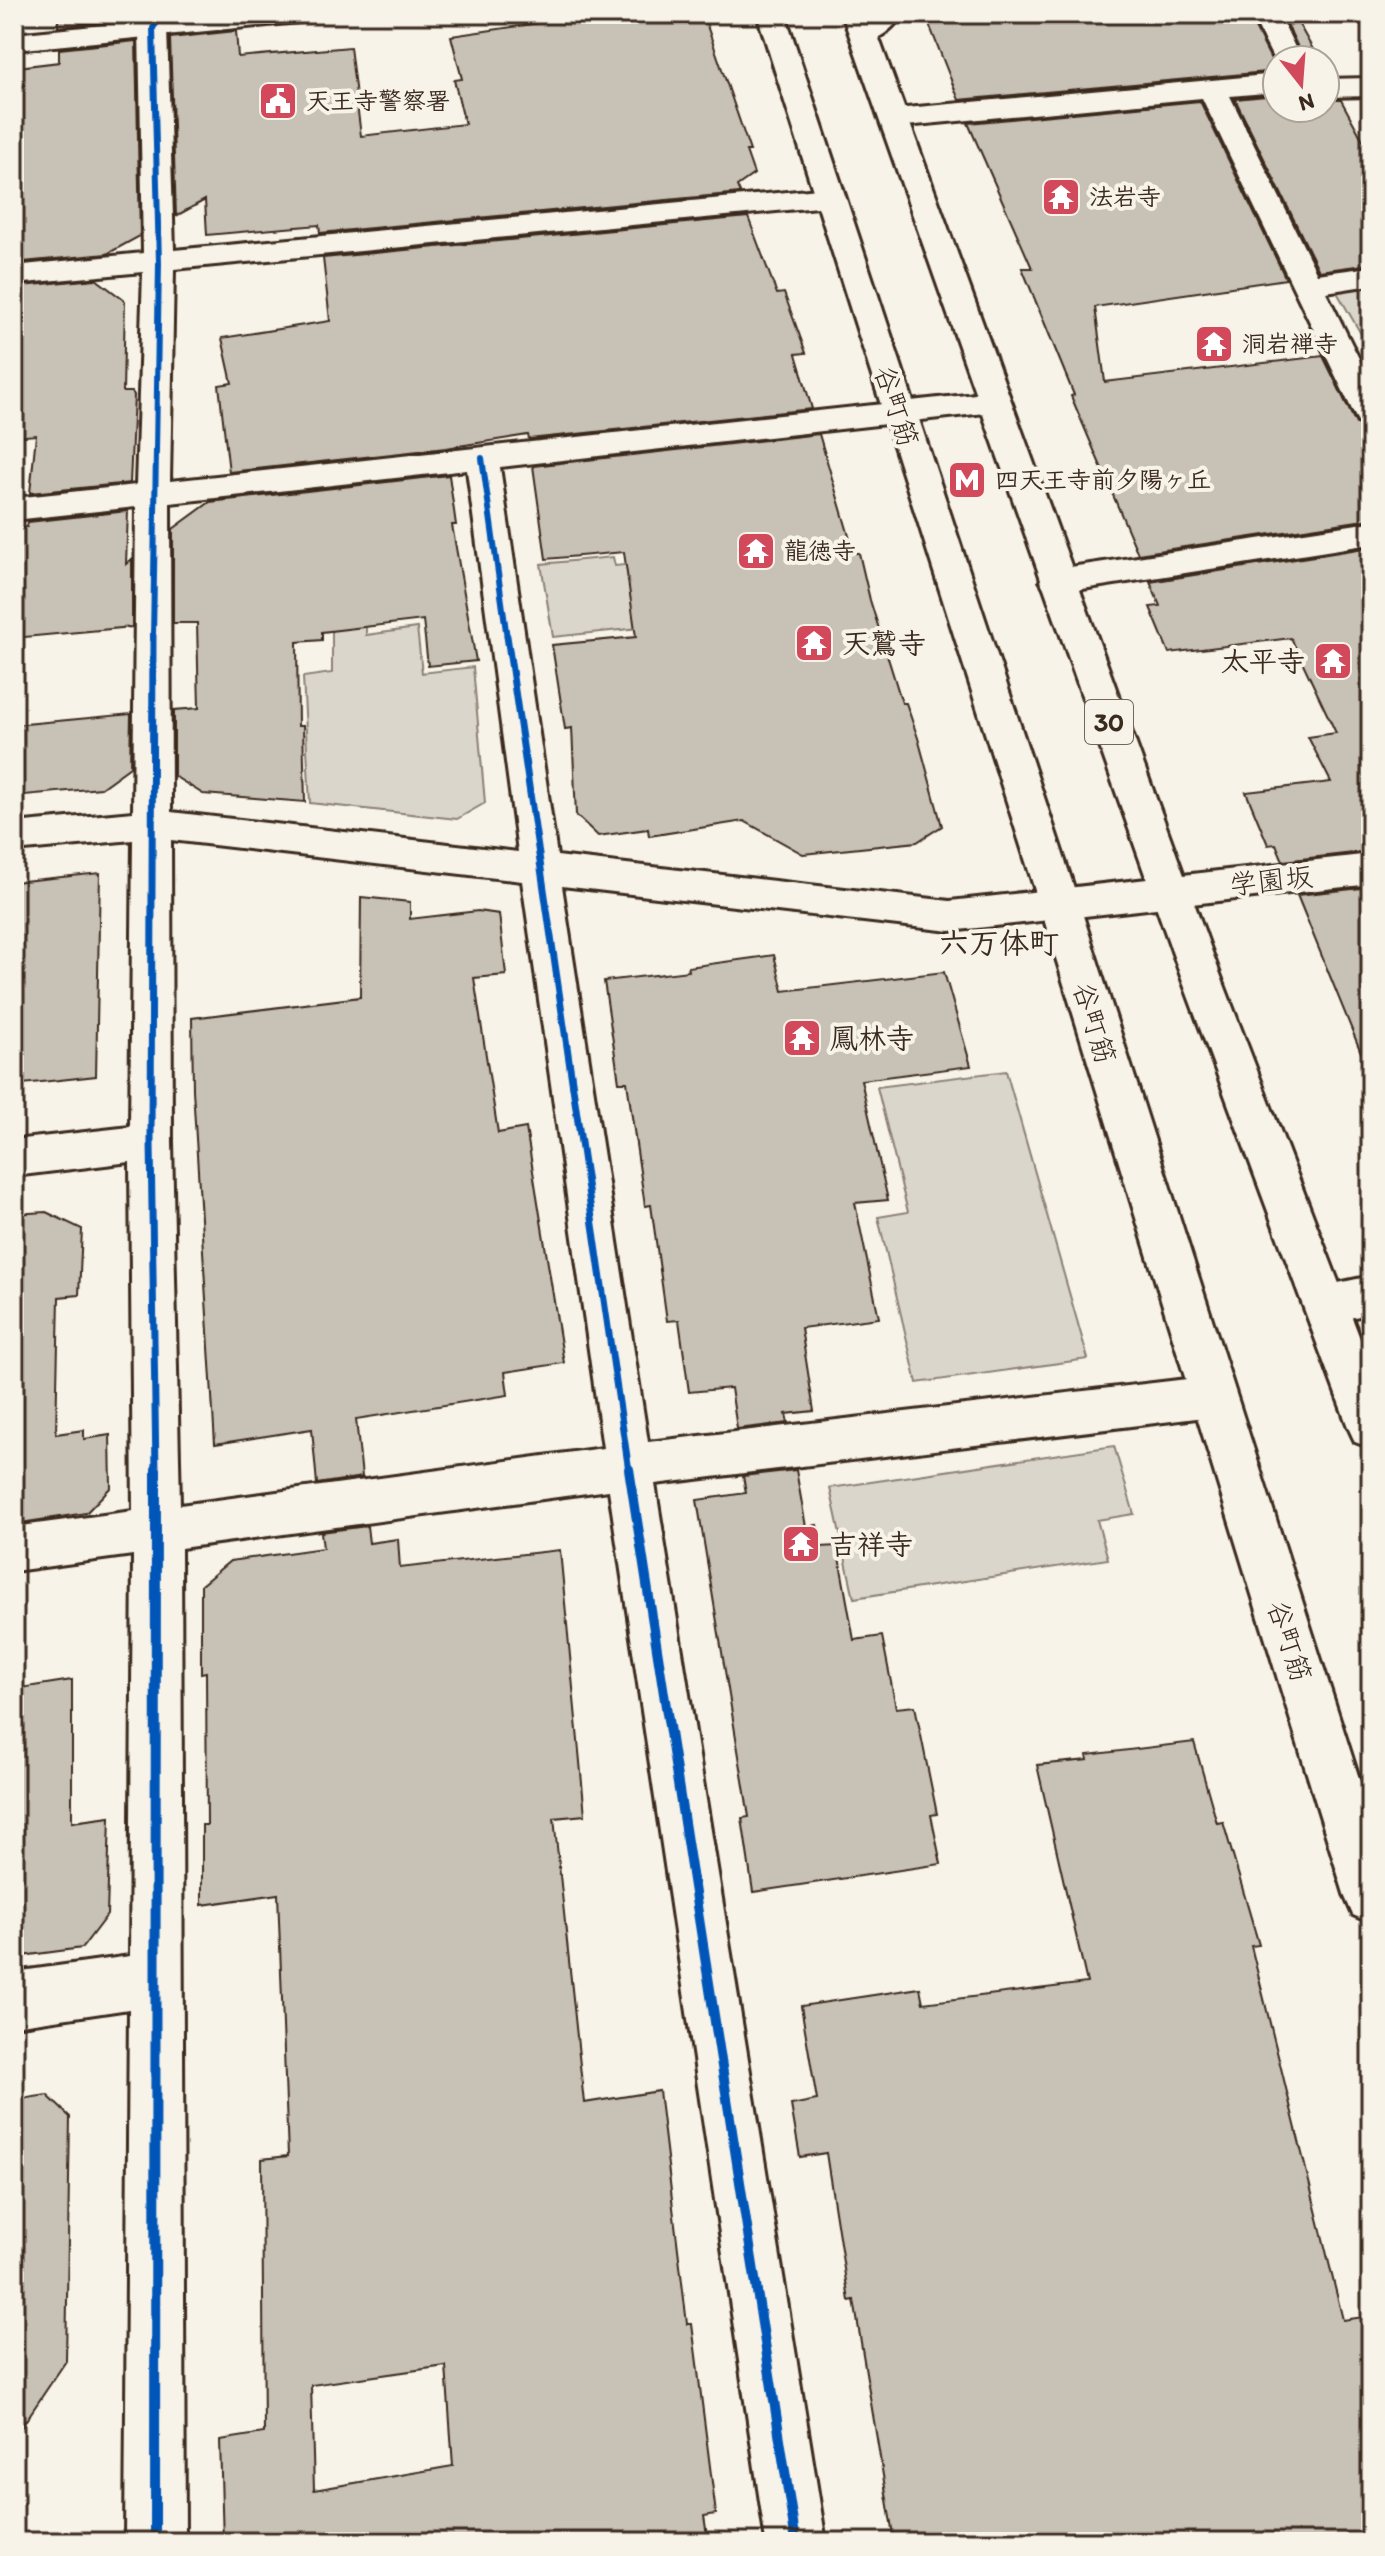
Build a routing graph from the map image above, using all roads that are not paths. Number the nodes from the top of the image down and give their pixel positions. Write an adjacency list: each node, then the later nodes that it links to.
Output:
1 (299, 14): 4 (street)
2 (771, 14): 13 (street, 谷町筋)
3 (1265, 14): 7 (street)
4 (158, 21): 6 (street); 14 (street)
5 (870, 21): 12 (street, 30)
6 (14, 42)
7 (1279, 44)
8 (1261, 85): 11 (street)
9 (1371, 87): 10 (street)
10 (1341, 88)
11 (1213, 91): 12 (street); 17 (street)
12 (895, 118): 18 (street, 30)
13 (829, 197): 14 (street); 19 (street, 谷町筋)
14 (159, 263): 15 (street); 22 (street)
15 (14, 275)
16 (1371, 276): 17 (street)
17 (1307, 285): 20 (street)
18 (994, 402): 19 (street); 25 (street, 30)
19 (898, 411): 21 (street); 31 (street, 谷町筋)
20 (1371, 416)
21 (482, 458): 22 (street); 28 (street)
22 (153, 494): 23 (street); 26 (street)
23 (14, 509)
24 (1371, 533): 25 (street)
25 (1057, 581): 30 (street, 30)
26 (152, 824): 27 (street, 学園坂); 28 (street, 学園坂); 32 (street)
27 (14, 837)
28 (538, 869): 31 (street, 学園坂); 38 (street)
29 (1371, 869): 30 (street, 学園坂)
30 (1171, 891): 31 (street, 学園坂); 35 (street, 30)
31 (1059, 903): 36 (street, 谷町筋)
32 (151, 1142): 33 (street); 39 (street)
33 (14, 1158)
34 (1371, 1295): 35 (street)
35 (1326, 1303): 37 (street, 30)
36 (1213, 1396): 38 (street); 41 (street, 谷町筋)
37 (1371, 1427)
38 (627, 1466): 39 (street); 45 (street)
39 (157, 1529): 40 (street); 42 (street)
40 (14, 1549)
41 (1371, 1897)
42 (155, 1979): 43 (street); 44 (street)
43 (14, 1999)
44 (155, 2542)
45 (796, 2542)

